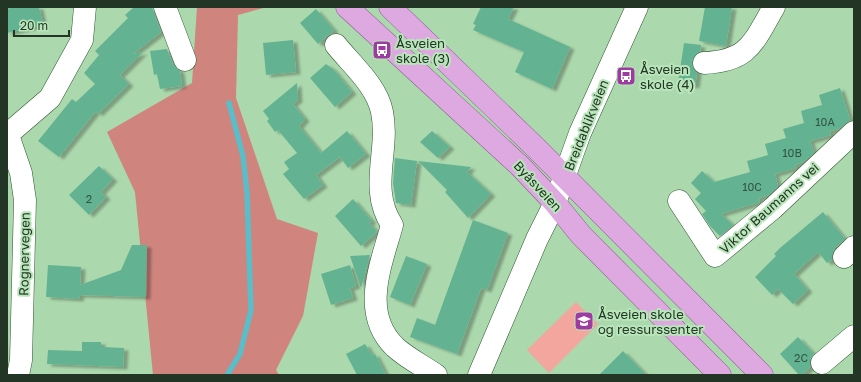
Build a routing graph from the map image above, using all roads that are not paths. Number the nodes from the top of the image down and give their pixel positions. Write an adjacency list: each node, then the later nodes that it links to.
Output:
1 (85, 7): 11 (street)
2 (165, 7): 8 (street)
3 (347, 7): 14 (main road, Byåsveien)
4 (390, 7): 12 (main road, Byåsveien)
5 (637, 7): 12 (street, Breidablikveien)
6 (774, 7): 9 (street)
7 (336, 45): 18 (street)
8 (185, 60)
9 (704, 63)
10 (854, 132): 13 (street, Viktor Baumanns vei)
11 (8, 135): 17 (street, Rognervegen)
12 (565, 178): 14 (street, Breidablikveien); 21 (main road, Byåsveien)
13 (679, 201)
14 (555, 203): 19 (street, Breidablikveien); 20 (main road, Byåsveien)
15 (854, 336): 16 (street)
16 (822, 363)
17 (18, 375)
18 (436, 375)
19 (479, 375)
20 (720, 375)
21 (762, 375)

